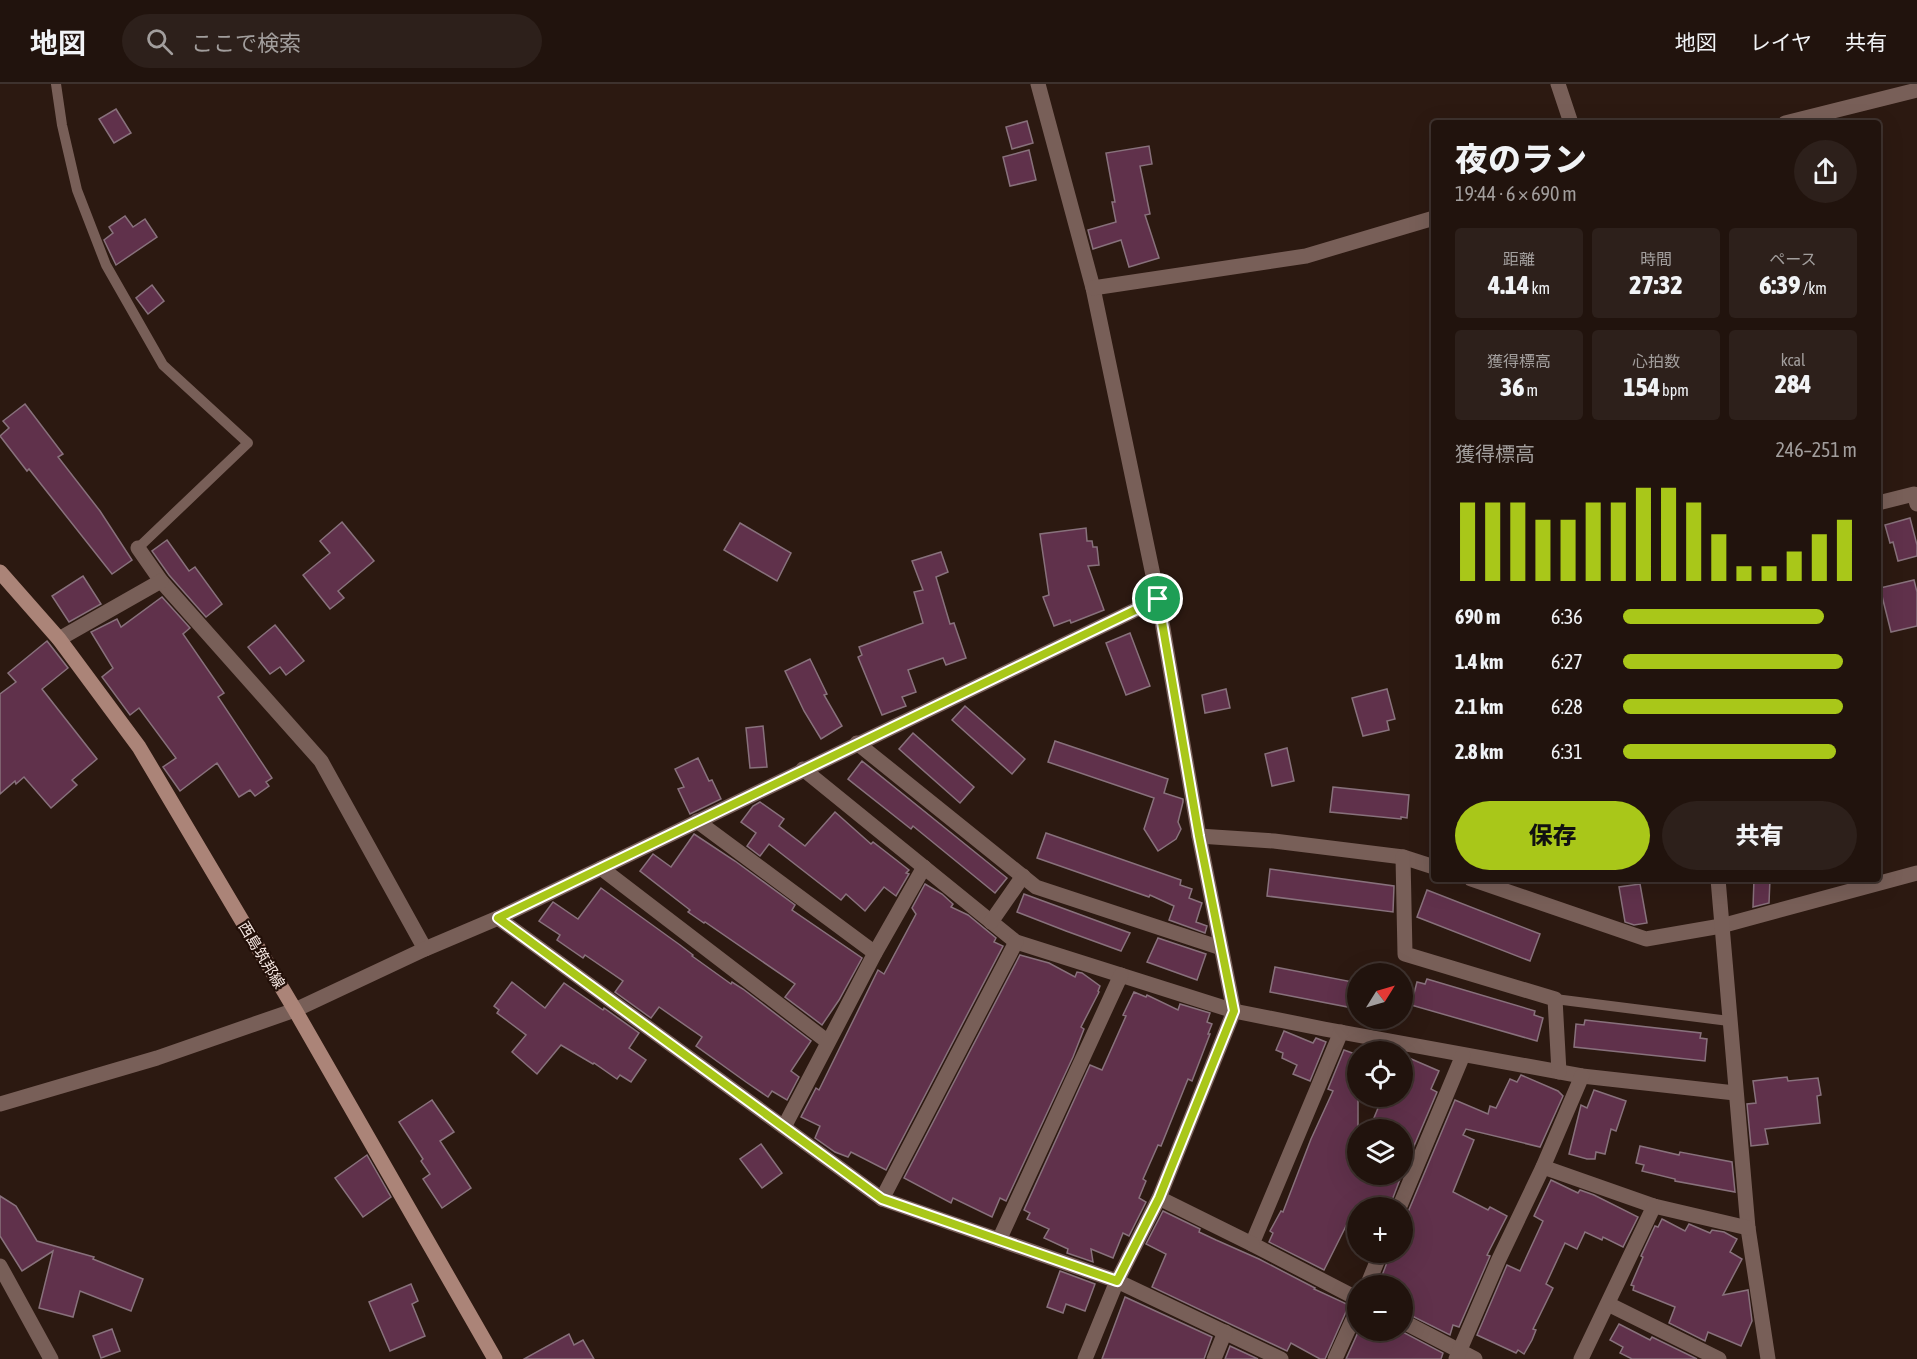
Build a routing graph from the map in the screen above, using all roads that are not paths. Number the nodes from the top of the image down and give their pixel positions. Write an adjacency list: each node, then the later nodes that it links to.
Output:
1 (56, 84): 11 (lane)
2 (1038, 84): 8 (street)
3 (1558, 84): 5 (street)
4 (1917, 90): 6 (street)
5 (1569, 120)
6 (1797, 120)
7 (1431, 219): 8 (street)
8 (1093, 288): 14 (street)
9 (1881, 502): 10 (street)
10 (1917, 504)
11 (138, 548): 13 (street)
12 (0, 572): 15 (main road, 西島筑邦線)
13 (161, 581): 15 (street); 33 (street)
14 (1158, 599): 16 (street); 19 (street)
15 (59, 639): 37 (main road, 西島筑邦線)
16 (857, 743): 17 (street); 25 (street)
17 (803, 769): 18 (street); 22 (street)
18 (697, 821): 23 (street); 34 (street)
19 (1199, 836): 20 (street); 32 (street)
20 (1403, 857): 21 (street); 36 (street)
21 (1431, 866)
22 (924, 867): 29 (street); 34 (street)
23 (601, 868): 28 (street); 41 (street)
24 (1917, 873): 30 (street)
25 (1023, 876): 29 (street); 32 (street)
26 (1480, 882): 30 (street)
27 (1718, 882): 30 (street)
28 (498, 918): 33 (street); 47 (street)
29 (992, 922): 31 (street)
30 (1721, 926): 39 (street)
31 (1016, 942): 35 (street); 51 (street)
32 (1221, 948): 38 (street)
33 (425, 949): 37 (street)
34 (875, 953): 41 (street)
35 (1121, 975): 38 (street); 54 (street)
36 (1555, 999): 39 (lane); 43 (street)
37 (295, 1010): 46 (street); 65 (main road, 西島筑邦線)
38 (1234, 1011): 40 (street); 50 (street)
39 (1729, 1021): 45 (street)
40 (1341, 1032): 42 (street); 55 (street)
41 (828, 1042): 47 (street)
42 (1462, 1055): 43 (street); 49 (street)
43 (1559, 1072): 44 (street)
44 (1582, 1076): 45 (street); 48 (street)
45 (1736, 1093): 53 (street)
46 (0, 1104)
47 (784, 1127): 51 (street)
48 (1543, 1167): 52 (street); 63 (street)
49 (1404, 1197)
50 (1159, 1198): 55 (street); 57 (street)
51 (882, 1199): 54 (street)
52 (1654, 1206): 53 (street); 59 (street)
53 (1748, 1228): 73 (street)
54 (999, 1240): 57 (street)
55 (1251, 1244): 58 (street)
56 (0, 1266): 64 (street)
57 (1117, 1281): 61 (street); 66 (street)
58 (1347, 1293)
59 (1608, 1304): 71 (street); 72 (street)
60 (1413, 1328): 63 (street)
61 (1225, 1332): 67 (street); 68 (street)
62 (1347, 1332): 69 (street)
63 (1457, 1354): 70 (street)
64 (51, 1359)
65 (495, 1359)
66 (1085, 1359)
67 (1214, 1359)
68 (1281, 1359)
69 (1335, 1359)
70 (1475, 1359)
71 (1581, 1359)
72 (1719, 1359)
73 (1768, 1359)

